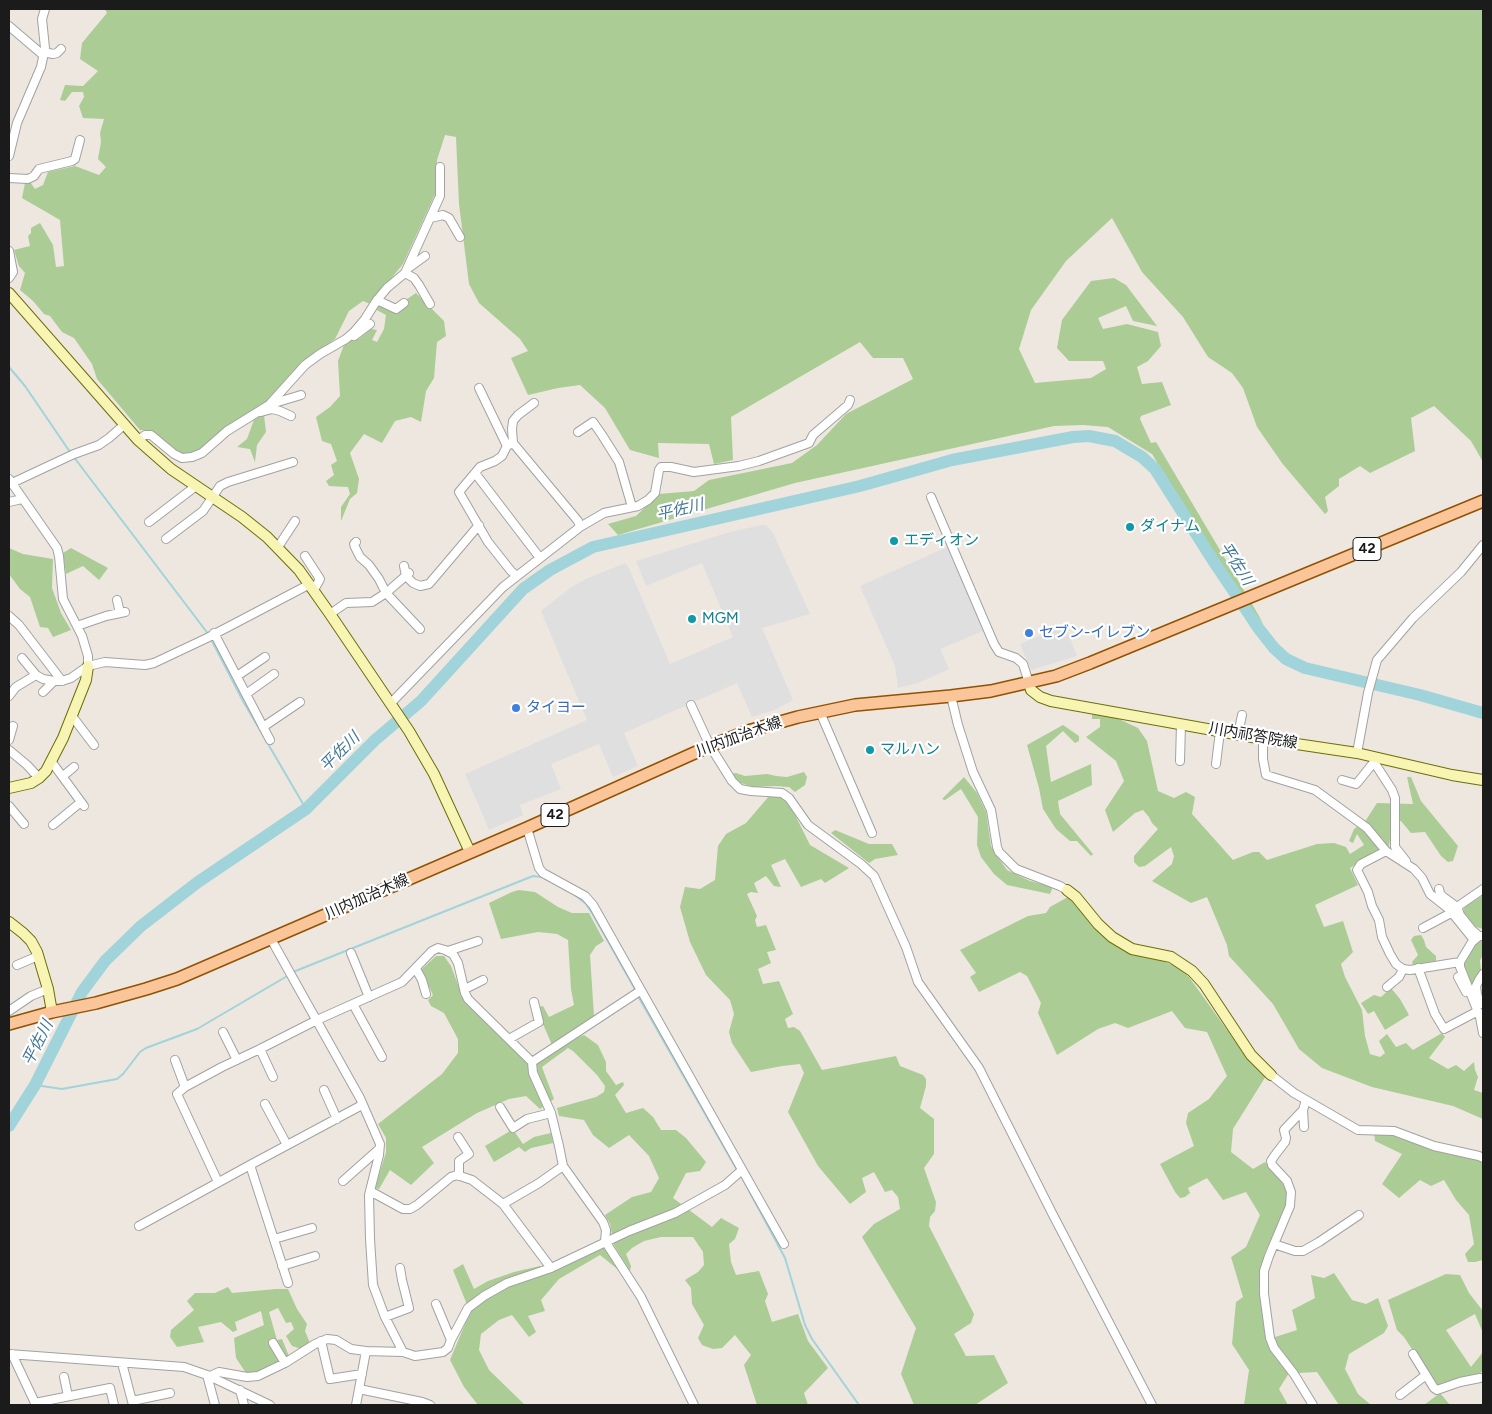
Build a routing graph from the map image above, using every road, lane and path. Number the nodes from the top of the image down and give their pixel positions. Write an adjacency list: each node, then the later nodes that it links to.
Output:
1 (45, 9): 4 (street)
2 (9, 26): 4 (street)
3 (61, 49): 4 (street)
4 (44, 54): 6 (street)
5 (80, 140): 8 (street)
6 (9, 156)
7 (440, 168): 9 (street)
8 (9, 178)
9 (431, 218): 10 (street); 13 (street)
10 (460, 237)
11 (9, 251): 14 (street)
12 (425, 256): 13 (street)
13 (406, 271): 16 (street); 18 (street)
14 (9, 278)
15 (9, 293): 28 (street)
16 (377, 300): 17 (street); 20 (street)
17 (404, 303)
18 (430, 304)
19 (370, 324): 20 (street)
20 (350, 336): 25 (street)
21 (479, 388): 31 (street)
22 (301, 394): 25 (street)
23 (850, 400): 41 (street)
24 (534, 403): 31 (street)
25 (269, 405): 26 (street)
26 (254, 413): 27 (street); 30 (street)
27 (291, 416)
28 (124, 425): 30 (street); 34 (street)
29 (578, 432): 41 (street)
30 (138, 440): 35 (street)
31 (510, 444): 33 (street); 45 (street)
32 (293, 462): 36 (street)
33 (475, 472): 44 (street); 51 (street)
34 (10, 481): 38 (street)
35 (196, 486): 36 (street); 43 (street)
36 (214, 497): 46 (street); 49 (street)
37 (931, 497): 71 (street)
38 (22, 499): 40 (street); 60 (street)
39 (1483, 501): 71 (main road, 川内加治木線 / 42)
40 (9, 502)
41 (632, 507): 45 (street)
42 (295, 521): 49 (street)
43 (149, 522)
44 (479, 526): 53 (street); 54 (street)
45 (580, 527): 51 (street)
46 (166, 539)
47 (356, 542): 56 (street)
48 (1483, 545): 93 (street)
49 (278, 547): 55 (street)
50 (305, 556): 55 (street)
51 (540, 558): 54 (street)
52 (404, 566): 53 (street)
53 (408, 574): 56 (street)
54 (517, 576): 77 (street)
55 (312, 587): 58 (street); 62 (street)
56 (386, 593): 58 (street); 61 (street)
57 (117, 600): 60 (street)
58 (330, 614): 77 (street)
59 (9, 616): 70 (street)
60 (77, 626): 65 (street)
61 (420, 629)
62 (211, 635): 65 (street); 68 (street)
63 (265, 657): 68 (street)
64 (22, 658): 67 (street)
65 (88, 666): 70 (street); 81 (street)
66 (274, 674): 73 (street)
67 (36, 675): 69 (street); 74 (street)
68 (237, 676): 73 (street)
69 (54, 681): 70 (street); 72 (street)
70 (62, 681)
71 (1030, 683): 75 (main road, 川内加治木線 / 42); 82 (street, 川内祁答院線)
72 (43, 692)
73 (246, 694): 84 (street)
74 (9, 696)
75 (951, 696): 79 (main road, 川内加治木線 / 42); 113 (street)
76 (300, 702): 84 (street)
77 (392, 705): 110 (street)
78 (691, 705): 91 (street)
79 (820, 712): 91 (main road, 川内加治木線 / 42); 108 (street)
80 (1242, 715): 86 (street)
81 (72, 716): 90 (street); 95 (street)
82 (1180, 724): 85 (street, 川内祁答院線); 96 (street)
83 (13, 726): 88 (street)
84 (263, 727): 89 (street)
85 (1220, 731): 86 (street, 川内祁答院線); 97 (street)
86 (1238, 734): 87 (street, 川内祁答院線)
87 (1263, 739): 93 (street, 川内祁答院線); 109 (street)
88 (9, 740)
89 (270, 740)
90 (94, 745)
91 (710, 746): 107 (main road, 川内加治木線 / 42); 220 (street)
92 (9, 750): 100 (street)
93 (1357, 753): 94 (street, 川内祁答院線)
94 (1374, 760): 101 (street); 102 (street, 川内祁答院線); 111 (street)
95 (51, 761): 99 (street); 100 (street)
96 (1180, 761)
97 (1216, 764)
98 (74, 767): 99 (street)
99 (63, 776): 106 (street)
100 (39, 778): 103 (street)
101 (1342, 780)
102 (1483, 780)
103 (9, 788)
104 (9, 806): 105 (street)
105 (24, 824)
106 (53, 825)
107 (527, 828): 110 (main road, 川内加治木線 / 42); 135 (street)
108 (872, 833)
109 (1386, 851): 111 (street); 128 (street)
110 (470, 852): 119 (main road, 川内加治木線 / 42)
111 (1414, 869): 115 (street)
112 (1483, 889): 115 (street)
113 (1067, 890): 154 (street)
114 (1439, 890): 115 (street)
115 (1454, 910): 117 (street); 118 (street)
116 (9, 922): 123 (street)
117 (1422, 928)
118 (1479, 937): 124 (street)
119 (271, 939): 143 (main road, 川内加治木線 / 42); 144 (street)
120 (478, 941): 121 (street)
121 (448, 951): 126 (street); 134 (street)
122 (351, 953): 138 (street)
123 (38, 956): 125 (street); 133 (street)
124 (1460, 962): 127 (street); 136 (street)
125 (17, 966)
126 (416, 968): 137 (street); 138 (street)
127 (1418, 968): 128 (street); 141 (street)
128 (1403, 969): 132 (street)
129 (1483, 974): 141 (street)
130 (1458, 977): 136 (street)
131 (483, 980): 134 (street)
132 (1387, 987)
133 (48, 989): 142 (street); 143 (street)
134 (465, 990): 148 (street)
135 (638, 992): 153 (street); 172 (street)
136 (1470, 993): 141 (street)
137 (426, 994)
138 (370, 998): 140 (street)
139 (534, 1002): 148 (street)
140 (353, 1004): 144 (street); 150 (street)
141 (1477, 1009): 147 (street)
142 (9, 1011)
143 (55, 1011): 145 (main road, 川内加治木線 / 42)
144 (317, 1020): 149 (street); 160 (street)
145 (9, 1024)
146 (223, 1032): 152 (street)
147 (1483, 1033)
148 (508, 1039): 153 (street)
149 (260, 1050): 152 (street); 155 (street)
150 (382, 1057)
151 (175, 1060): 156 (street)
152 (237, 1060): 156 (street)
153 (532, 1062): 163 (street)
154 (1271, 1076): 158 (street)
155 (273, 1077)
156 (185, 1087): 175 (street)
157 (324, 1090): 164 (street)
158 (1306, 1100): 162 (street); 169 (street)
159 (265, 1104): 167 (street)
160 (362, 1105): 164 (street); 168 (street)
161 (500, 1107): 163 (street)
162 (1303, 1110): 165 (street); 184 (street)
163 (551, 1113): 171 (street)
164 (337, 1119): 167 (street)
165 (1304, 1127)
166 (458, 1137): 173 (street)
167 (287, 1145): 170 (street)
168 (379, 1149): 174 (street); 176 (street)
169 (1483, 1158)
170 (250, 1165): 175 (street); 181 (street)
171 (563, 1166): 177 (street); 182 (street)
172 (740, 1171): 182 (street); 183 (street)
173 (459, 1176): 176 (street); 177 (street)
174 (343, 1181)
175 (218, 1182): 179 (street)
176 (370, 1191): 191 (street)
177 (503, 1204): 188 (street)
178 (1359, 1215): 184 (street)
179 (139, 1226)
180 (312, 1228): 181 (street)
181 (274, 1239): 186 (street)
182 (605, 1241): 188 (street); 219 (street)
183 (784, 1244)
184 (1274, 1244): 221 (street)
185 (315, 1256): 186 (street)
186 (282, 1266): 189 (street)
187 (400, 1268): 191 (street)
188 (551, 1268): 192 (street)
189 (288, 1283)
190 (436, 1304): 192 (street)
191 (385, 1316): 196 (street)
192 (451, 1340): 196 (street)
193 (321, 1341): 195 (street); 200 (street); 201 (street)
194 (273, 1343): 200 (street)
195 (366, 1351): 196 (street); 201 (street)
196 (403, 1352)
197 (10, 1354): 199 (street); 212 (street)
198 (1413, 1354): 203 (street)
199 (122, 1363): 202 (street); 211 (street)
200 (285, 1363): 202 (street)
201 (362, 1374): 206 (street)
202 (209, 1375): 207 (street); 214 (street)
203 (1426, 1375): 205 (street); 209 (street)
204 (64, 1377): 210 (street)
205 (1482, 1378)
206 (359, 1389): 217 (street); 218 (street)
207 (240, 1390): 215 (street); 216 (street)
208 (170, 1393): 211 (street)
209 (1400, 1395)
210 (68, 1396): 212 (street); 213 (street)
211 (132, 1403)
212 (36, 1404)
213 (114, 1405)
214 (215, 1405)
215 (244, 1405)
216 (270, 1405)
217 (356, 1405)
218 (430, 1405)
219 (694, 1405)
220 (1152, 1405)
221 (1313, 1405)

